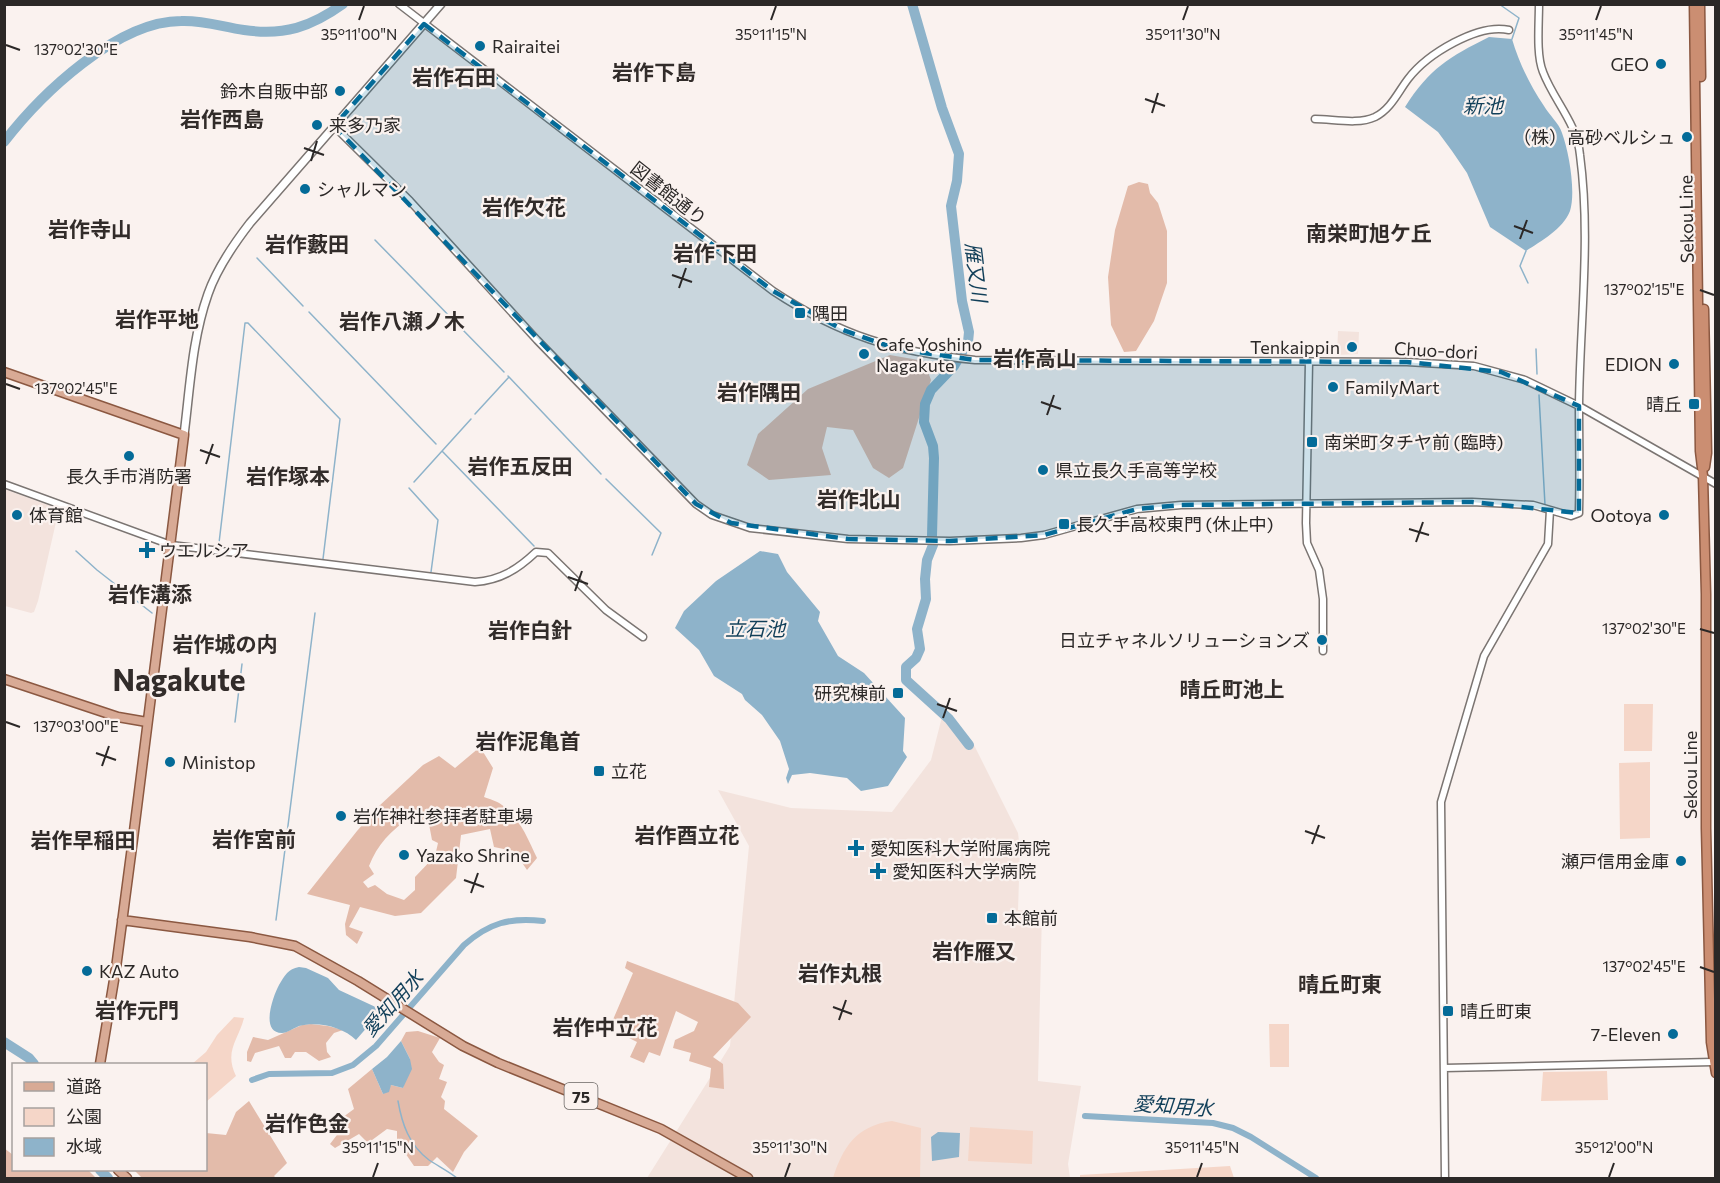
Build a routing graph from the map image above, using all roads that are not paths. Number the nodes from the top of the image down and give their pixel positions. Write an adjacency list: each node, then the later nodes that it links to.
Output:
1 (399, 4): 6 (street, 図書館通り)
2 (441, 4): 6 (main road)
3 (1539, 4): 14 (street)
4 (1694, 4): 8 (highway)
5 (1700, 4): 8 (highway)
6 (424, 24): 10 (main road); 11 (street, 図書館通り)
7 (1509, 30): 9 (street)
8 (1698, 33): 16 (highway, Sekou Line)
9 (1315, 119)
10 (334, 126): 15 (main road); 19 (street)
11 (1126, 361): 12 (street, Chuo-dori)
12 (1309, 362): 14 (street, Chuo-dori); 19 (street)
13 (4, 372): 15 (main road)
14 (1579, 406): 16 (street, Chuo-dori); 20 (street)
15 (184, 435): 21 (main road)
16 (1703, 476): 18 (street, Chuo-dori); 27 (highway, Sekou Line)
17 (4, 484): 21 (street)
18 (1716, 484)
19 (1307, 504): 20 (street); 23 (street)
20 (1550, 510): 29 (street)
21 (171, 545): 22 (street); 25 (main road)
22 (643, 637)
23 (1323, 651)
24 (4, 678): 25 (main road)
25 (147, 722): 26 (main road)
26 (122, 920): 28 (main road); 31 (main road, 75)
27 (1713, 1062): 29 (street); 30 (highway, Sekou Line)
28 (100, 1063)
29 (1444, 1068): 32 (street)
30 (1716, 1073)
31 (748, 1179)
32 (1444, 1179)

